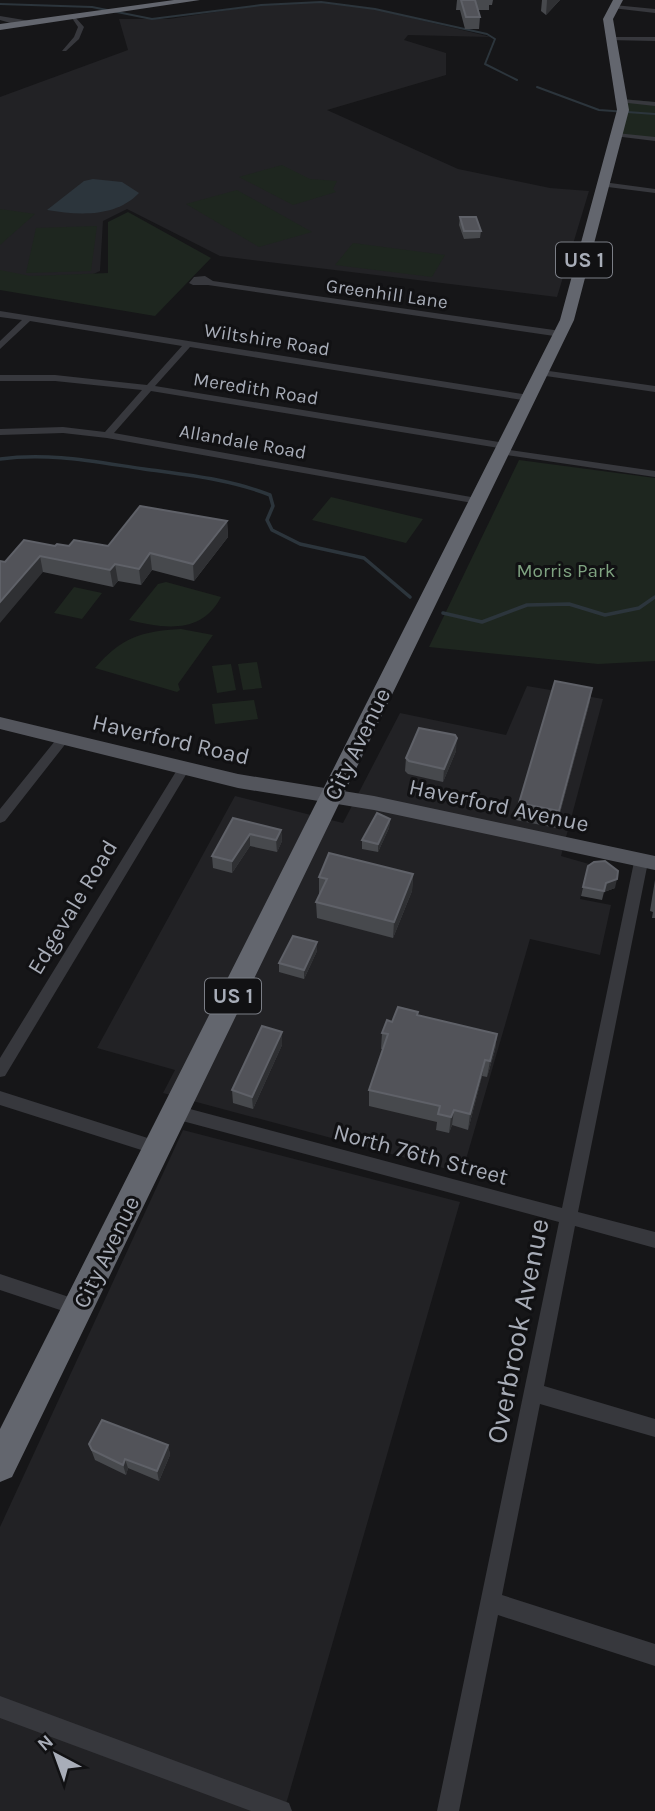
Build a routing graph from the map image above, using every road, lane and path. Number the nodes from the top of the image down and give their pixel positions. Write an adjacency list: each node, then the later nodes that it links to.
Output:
1 (195, 0): 5 (highway)
2 (616, 3): 3 (street); 8 (highway, City Avenue / US 1)
3 (655, 11)
4 (0, 18): 6 (street)
5 (74, 19): 6 (highway); 10 (street)
6 (56, 21): 7 (highway)
7 (0, 27)
8 (611, 39): 9 (street); 14 (highway, City Avenue / US 1)
9 (655, 39)
10 (64, 50)
11 (594, 100): 12 (street)
12 (583, 101)
13 (655, 104): 14 (street)
14 (622, 108): 15 (highway, City Avenue / US 1)
15 (616, 135): 16 (street); 17 (highway, City Avenue / US 1)
16 (655, 139)
17 (603, 184): 18 (street); 22 (highway, City Avenue / US 1)
18 (655, 191)
19 (208, 282): 22 (street, Greenhill Lane)
20 (0, 314): 21 (street, Wiltshire Road)
21 (28, 319): 23 (street, Wiltshire Road); 24 (street)
22 (561, 334): 25 (highway, City Avenue / US 1)
23 (188, 344): 27 (street); 29 (street, Wiltshire Road)
24 (0, 346)
25 (542, 373): 28 (street); 29 (highway, City Avenue / US 1)
26 (0, 378): 27 (street, Meredith Road)
27 (149, 388): 31 (street); 32 (street, Meredith Road)
28 (655, 389)
29 (530, 398): 32 (highway, City Avenue / US 1)
30 (0, 432): 31 (street, Allandale Road)
31 (107, 435): 34 (street, Allandale Road)
32 (504, 449): 33 (street, Meredith Road); 34 (highway, City Avenue / US 1)
33 (655, 474)
34 (478, 501): 38 (highway, City Avenue / US 1)
35 (0, 723): 36 (main road, Haverford Road)
36 (63, 739): 37 (main road, Haverford Road); 39 (street)
37 (184, 768): 38 (main road, Haverford Road); 41 (street, Edgevale Road)
38 (332, 796): 40 (main road, Haverford Avenue); 43 (highway, City Avenue / US 1)
39 (0, 818)
40 (648, 862): 45 (street, Overbrook Avenue)
41 (0, 1071)
42 (0, 1098): 44 (street)
43 (175, 1112): 44 (highway, City Avenue / US 1); 45 (street, North 76th Street)
44 (157, 1148): 48 (highway, City Avenue / US 1)
45 (569, 1217): 46 (street, North 76th Street); 49 (street, Overbrook Avenue)
46 (655, 1240)
47 (0, 1282): 48 (street)
48 (78, 1308): 51 (highway, City Avenue / US 1)
49 (535, 1393): 50 (street); 52 (street, Overbrook Avenue)
50 (655, 1428)
51 (0, 1465)
52 (491, 1602): 53 (street); 56 (street, Overbrook Avenue)
53 (655, 1655)
54 (0, 1707): 55 (street)
55 (281, 1811)
56 (448, 1811)

